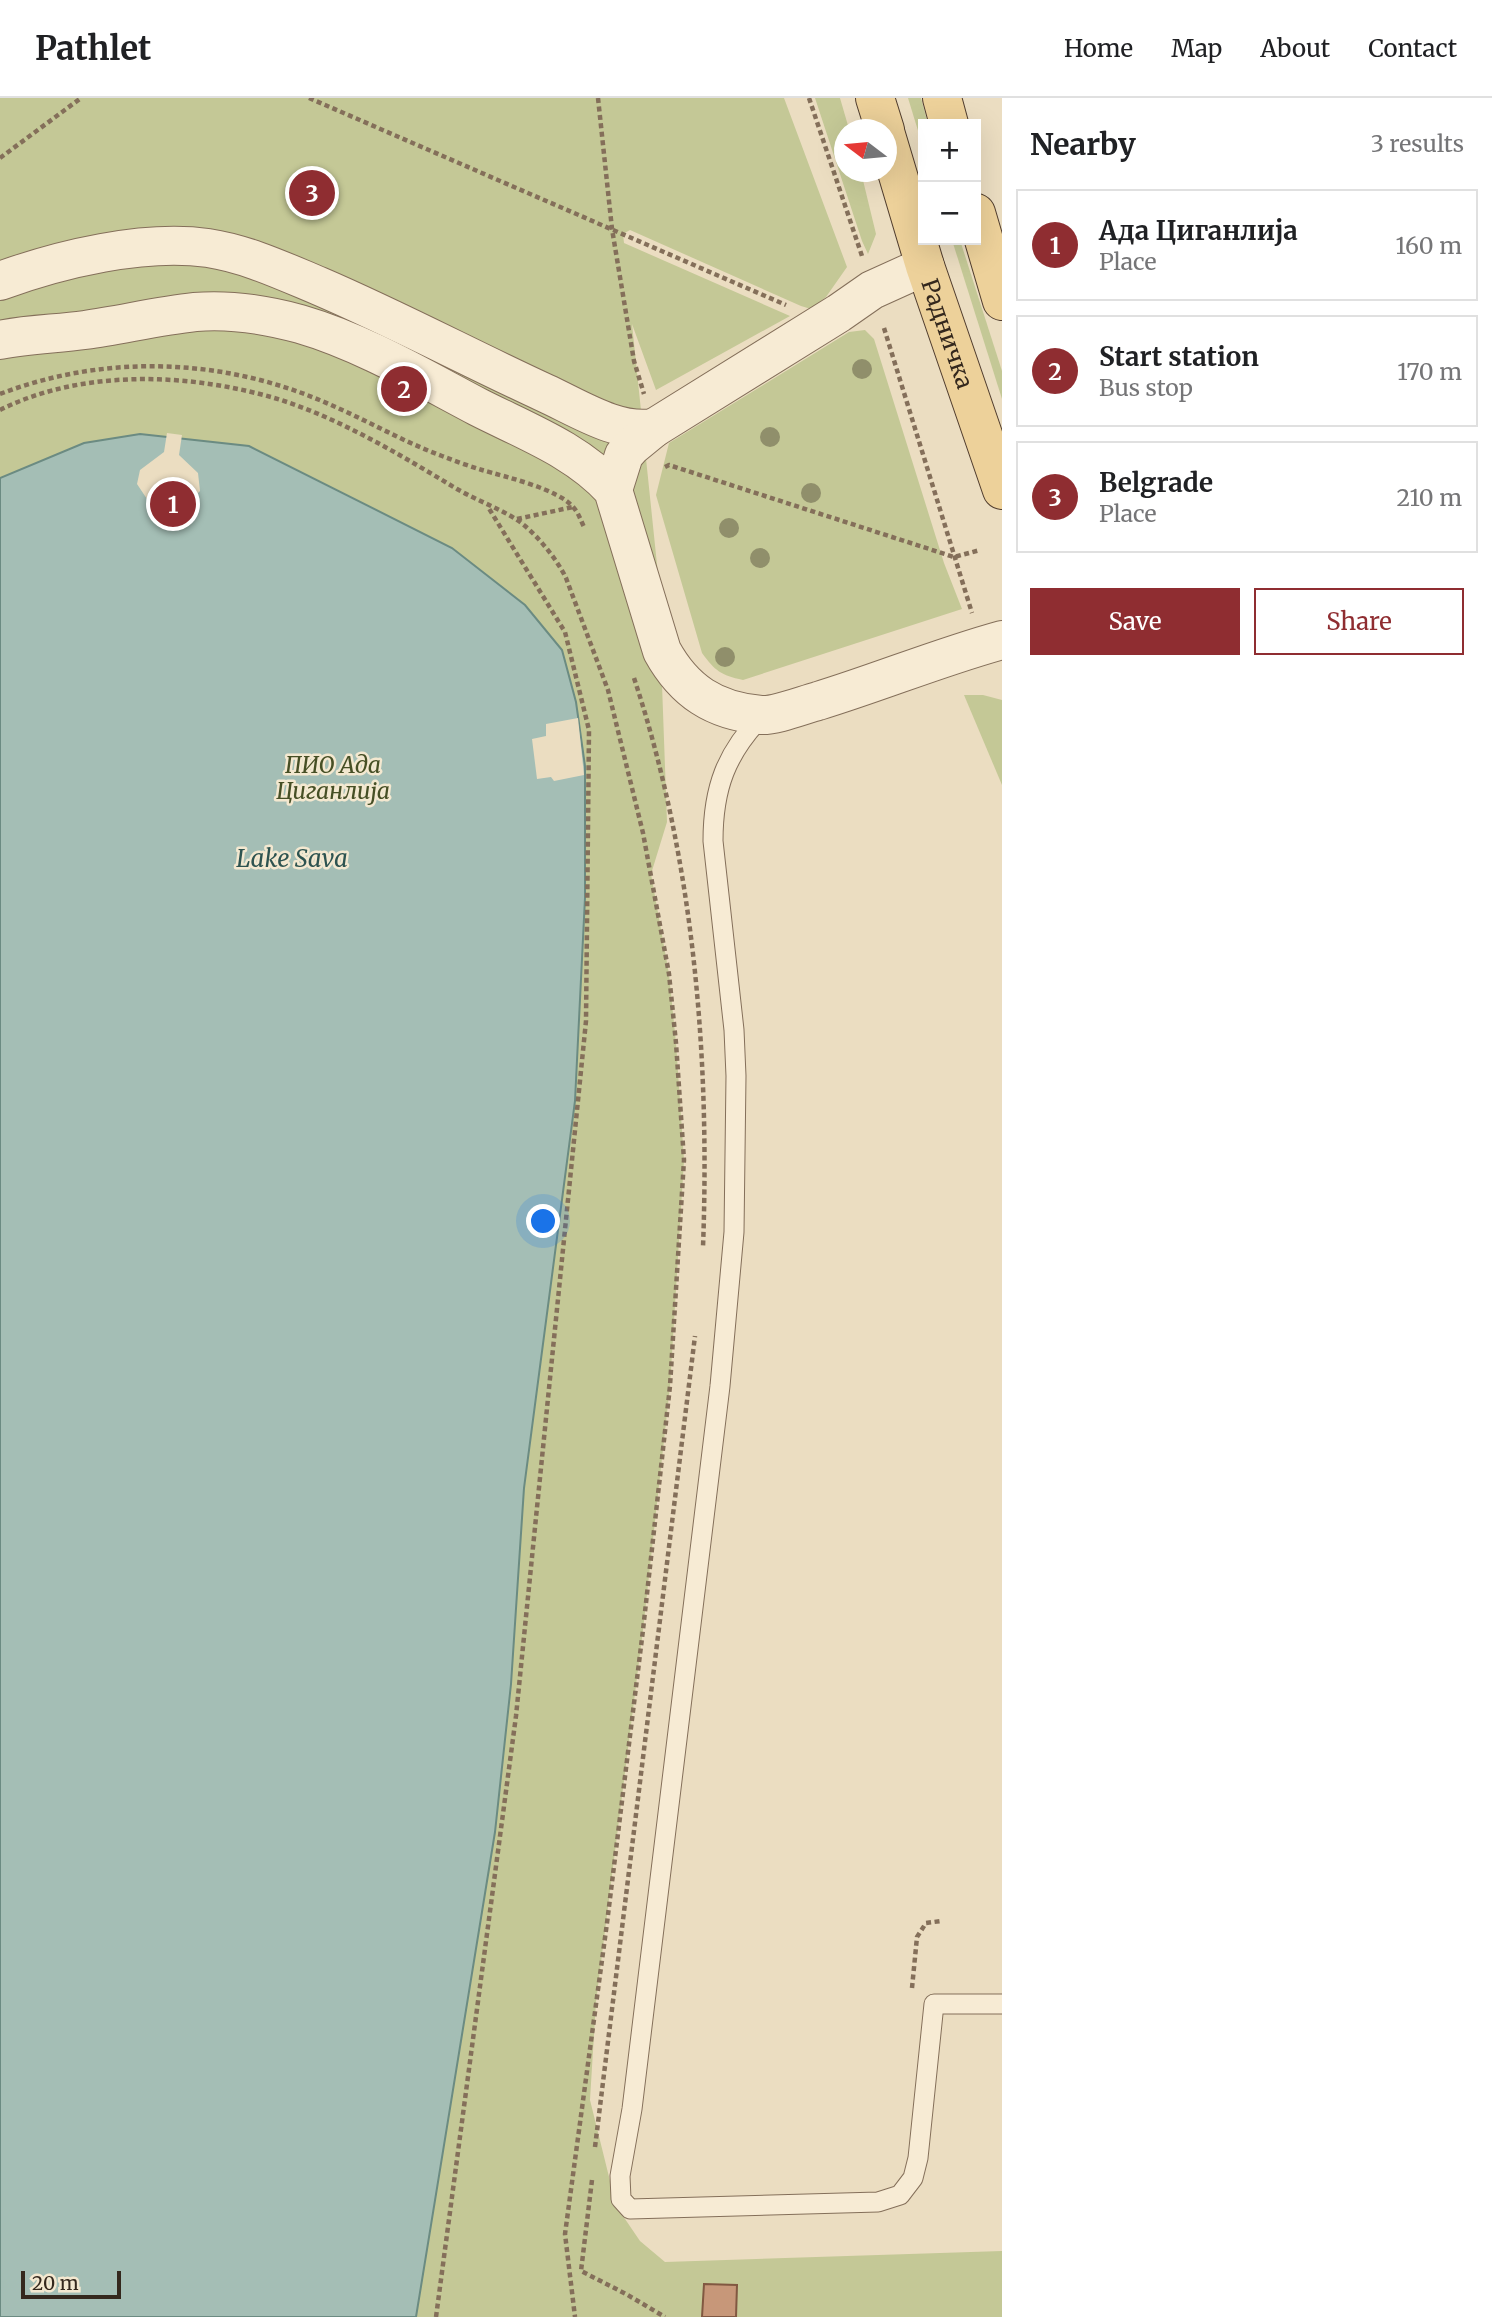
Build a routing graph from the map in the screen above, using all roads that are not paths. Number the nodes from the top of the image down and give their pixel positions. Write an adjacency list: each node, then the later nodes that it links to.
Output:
1 (875, 98): 3 (main road)
2 (942, 98): 4 (main road)
3 (882, 119)
4 (948, 119)
5 (897, 169): 7 (main road, Радничка)
6 (981, 231): 9 (main road)
7 (925, 266): 11 (street); 12 (main road, Радничка)
8 (0, 281): 11 (street)
9 (1002, 301)
10 (0, 340): 13 (street)
11 (654, 428): 13 (street)
12 (1002, 489)
13 (613, 490): 15 (street)
14 (988, 629): 15 (street)
15 (763, 715): 16 (lane)
16 (1002, 2004)

